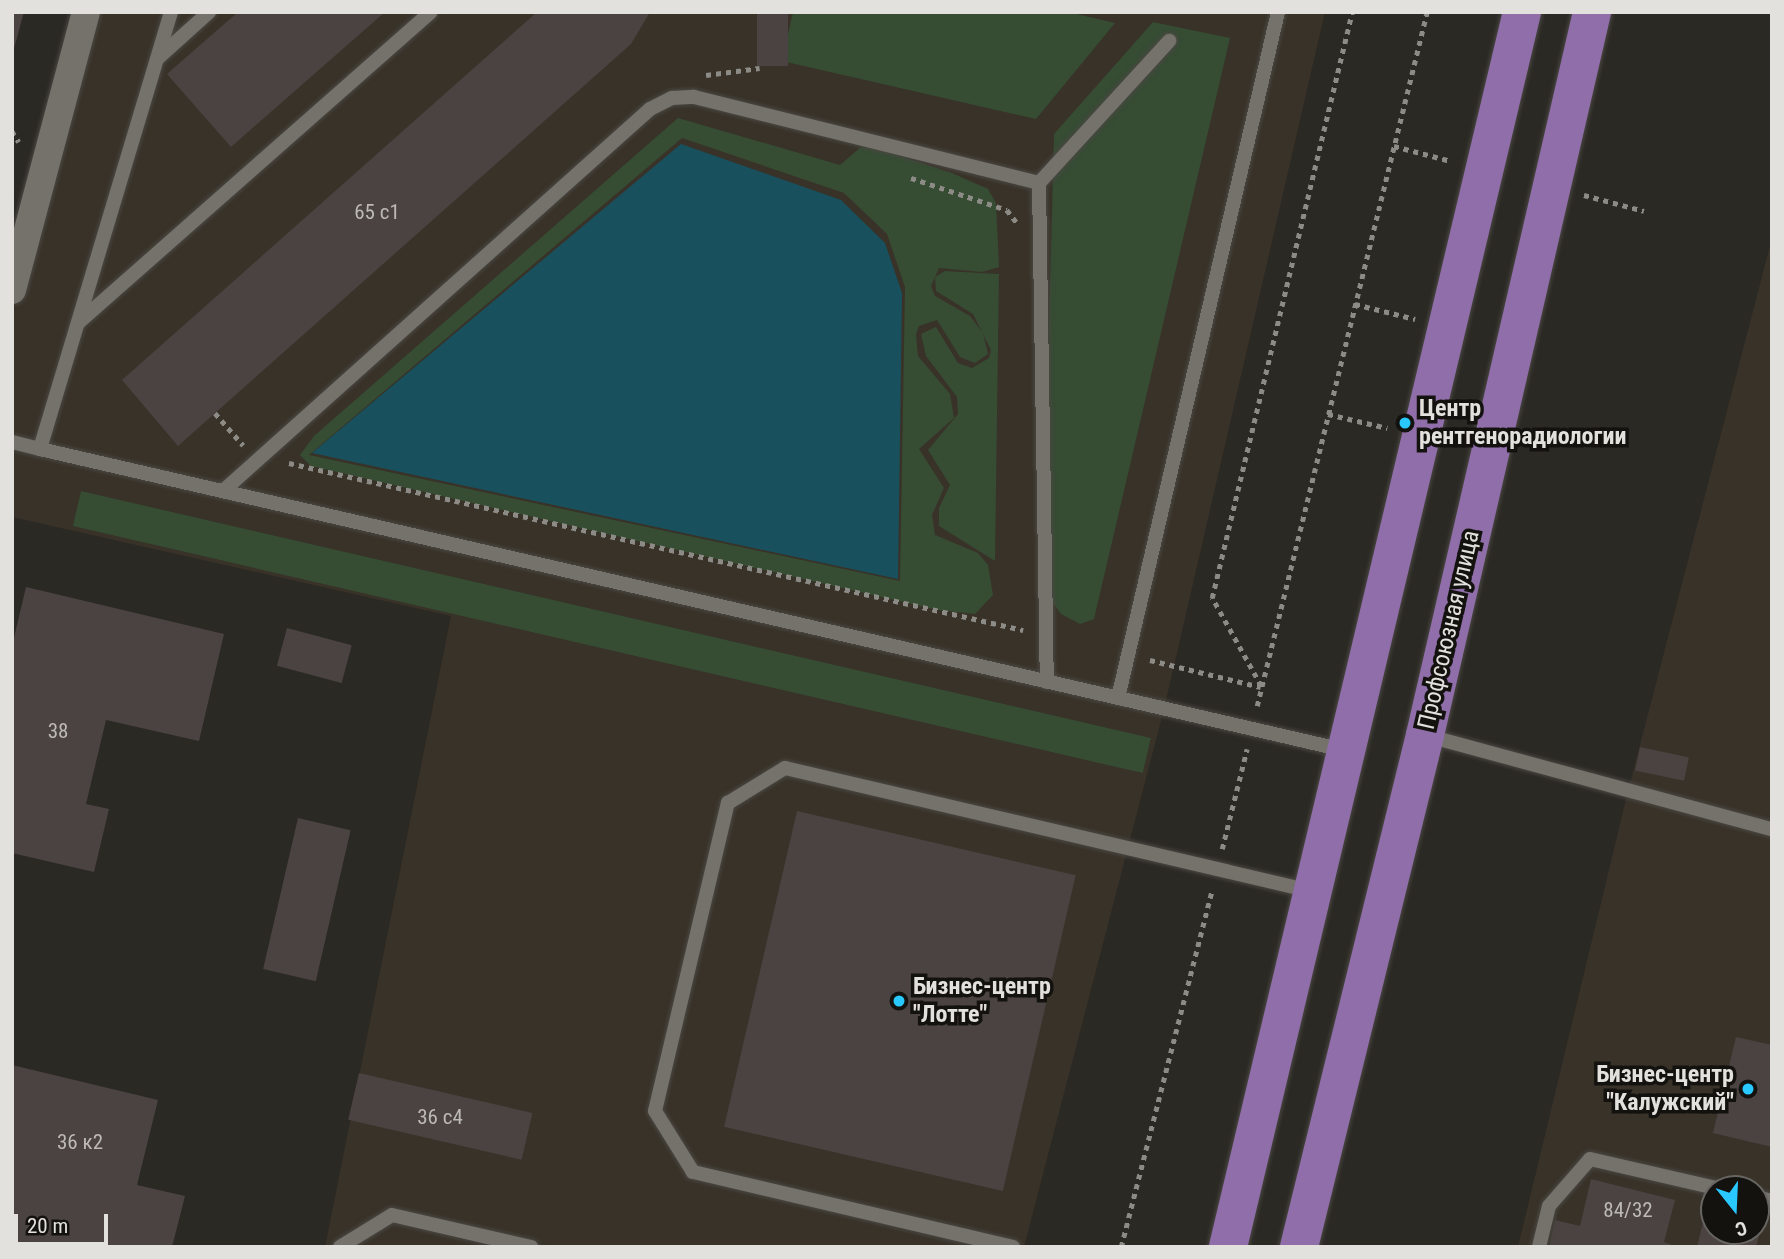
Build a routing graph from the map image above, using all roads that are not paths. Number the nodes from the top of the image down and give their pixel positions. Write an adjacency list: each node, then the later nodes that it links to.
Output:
1 (86, 12): 11 (street)
2 (171, 12): 9 (lane)
3 (209, 12): 9 (lane)
4 (432, 12): 12 (lane)
5 (1278, 12): 17 (lane)
6 (1522, 12): 19 (main road)
7 (1592, 12): 18 (main road, Профсоюзная улица)
8 (1169, 41): 10 (lane)
9 (157, 59): 12 (lane)
10 (1039, 183): 15 (lane); 16 (lane)
11 (12, 290)
12 (77, 324): 14 (lane)
13 (12, 442): 14 (lane)
14 (40, 449): 15 (lane)
15 (223, 491): 16 (lane)
16 (1047, 682): 17 (lane)
17 (1118, 698): 19 (lane)
18 (1425, 735): 20 (lane); 27 (main road, Профсоюзная улица)
19 (1344, 750): 21 (main road)
20 (1772, 829)
21 (1311, 891): 25 (lane); 26 (main road)
22 (1700, 1184): 28 (lane)
23 (340, 1247): 24 (lane)
24 (531, 1247)
25 (1013, 1247)
26 (1228, 1247)
27 (1299, 1247)
28 (1539, 1247)

